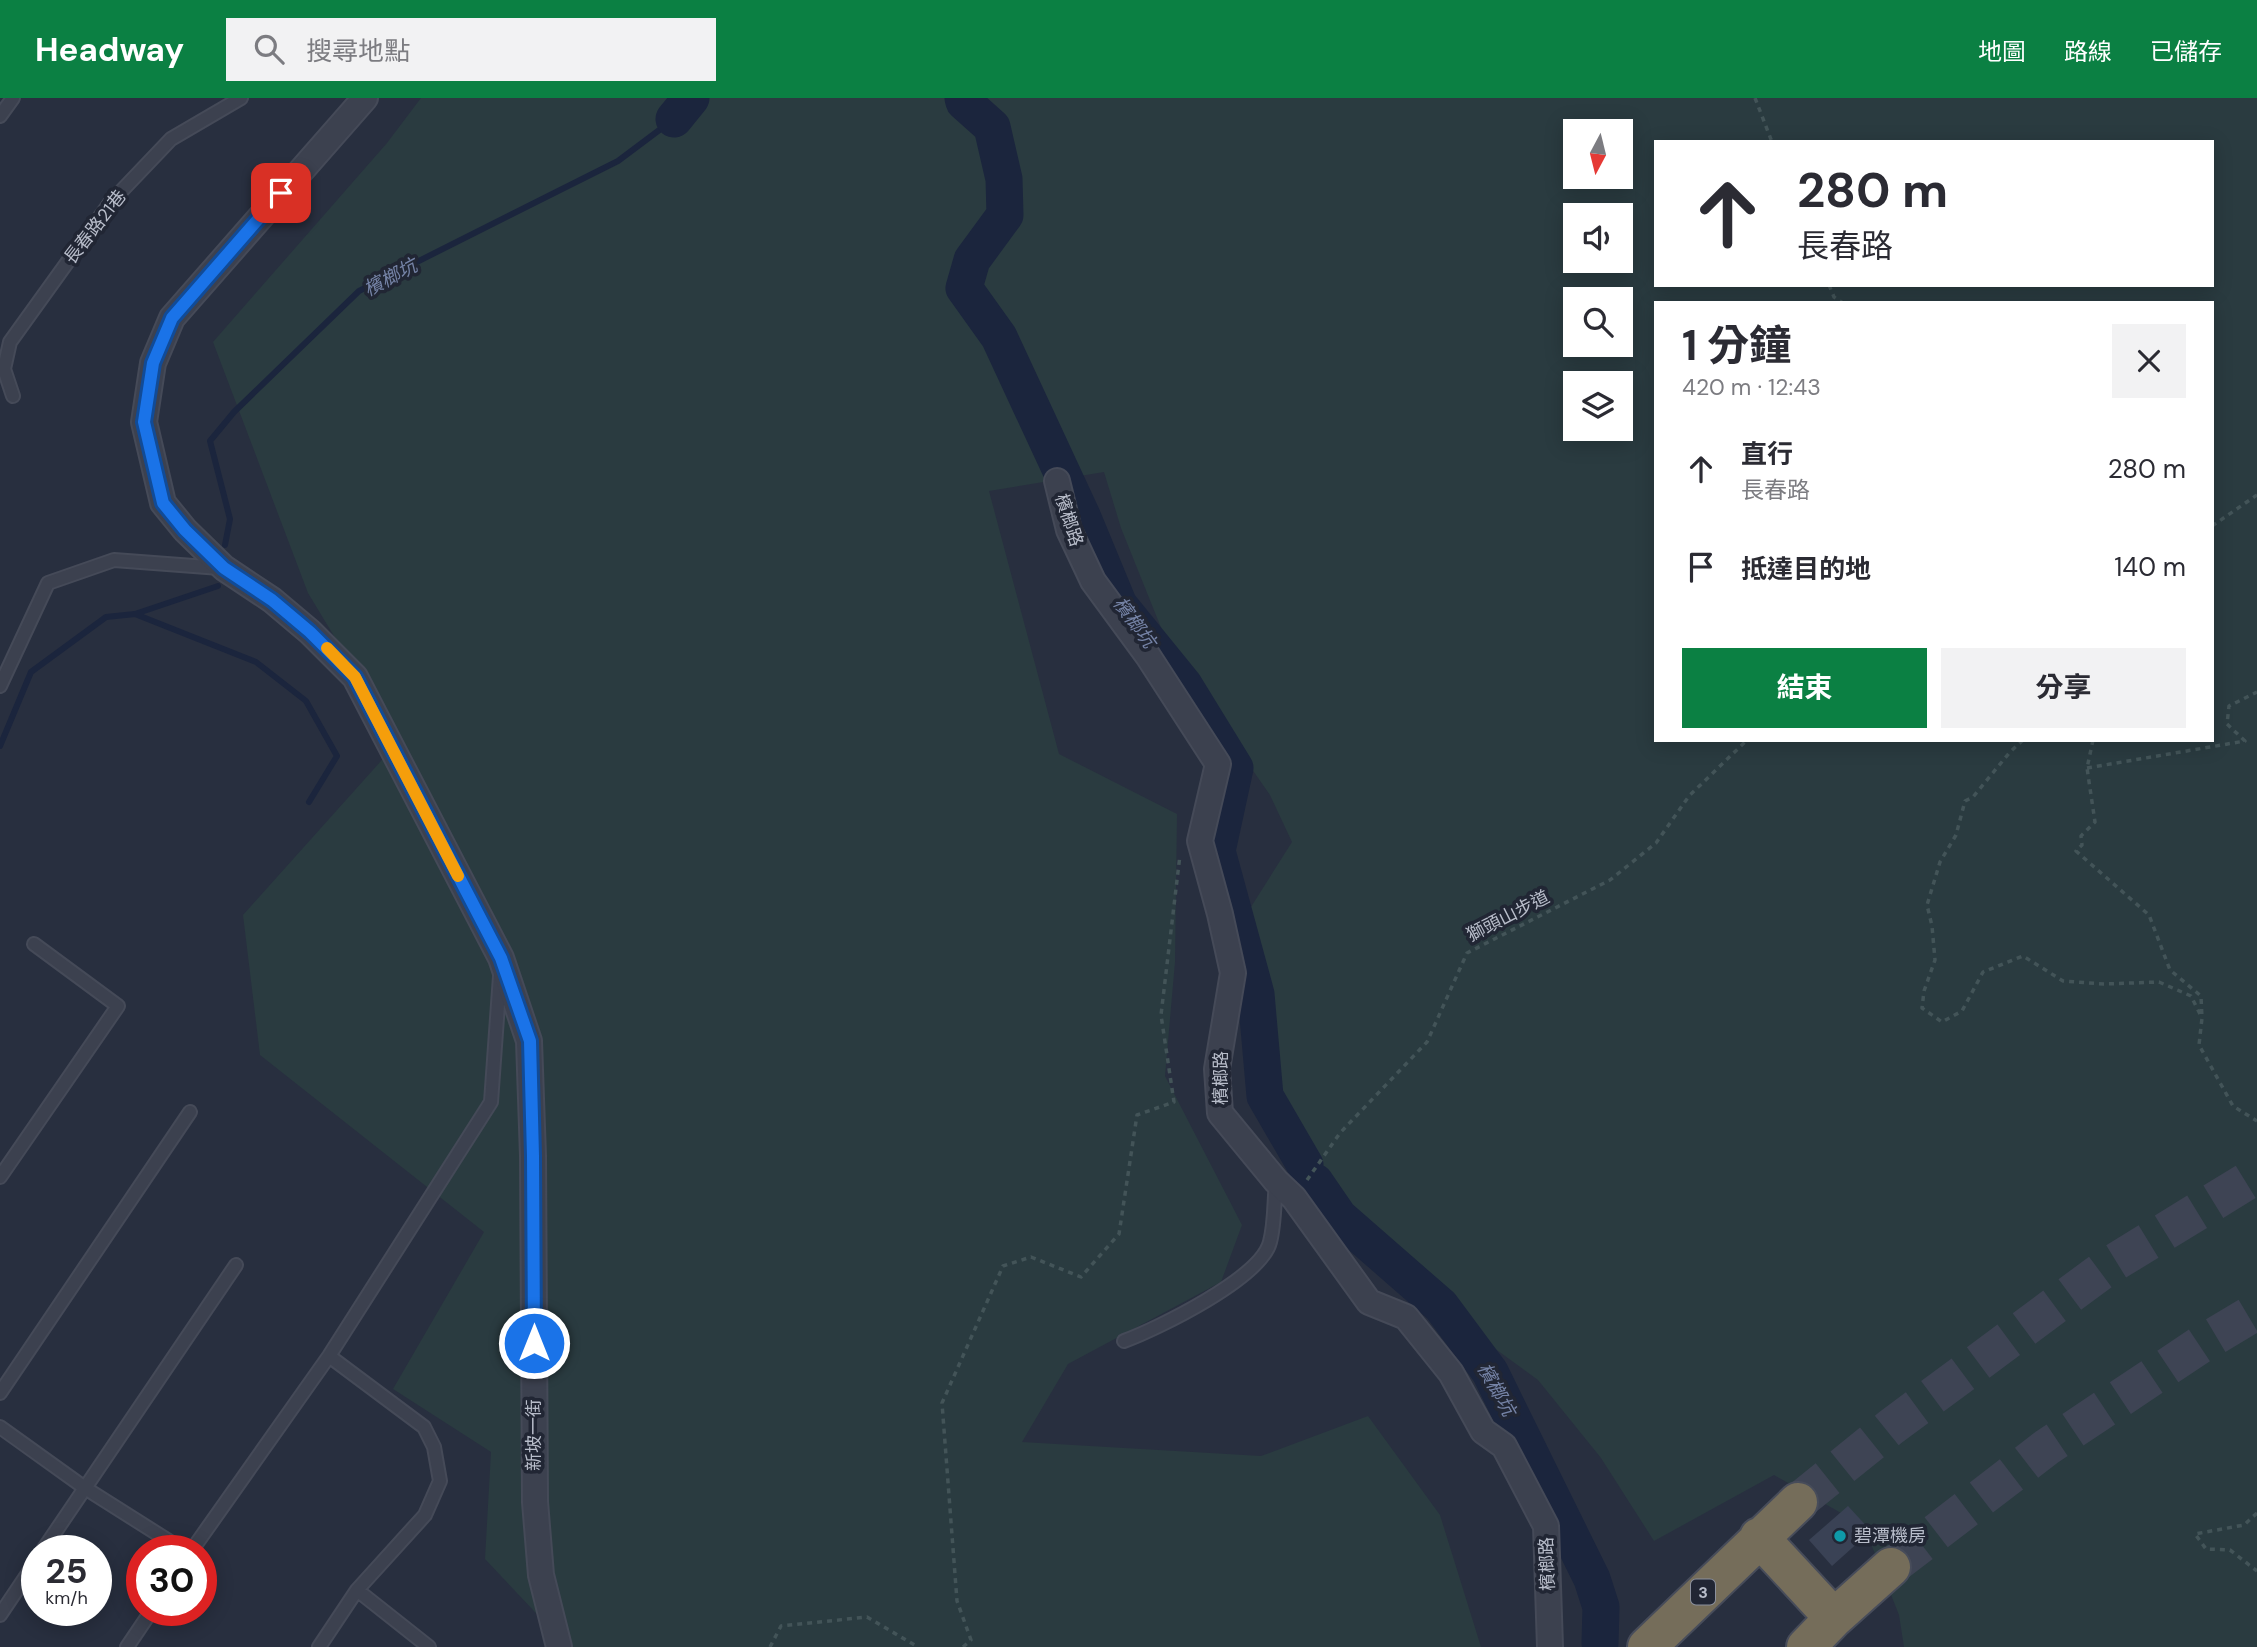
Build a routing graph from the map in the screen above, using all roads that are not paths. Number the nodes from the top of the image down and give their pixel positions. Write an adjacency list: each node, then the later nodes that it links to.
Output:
1 (13, 98): 4 (lane)
2 (241, 98): 5 (lane, 長春路21巷)
3 (365, 98): 7 (street, 新坡一街)
4 (0, 116)
5 (13, 396)
6 (1058, 481): 13 (street, 檳榔路)
7 (224, 568): 8 (lane); 10 (street, 新坡一街)
8 (0, 686)
9 (34, 944): 12 (lane)
10 (501, 958): 16 (lane); 34 (street, 新坡一街)
11 (190, 1112): 17 (lane)
12 (0, 1177)
13 (1276, 1181): 15 (lane); 35 (street, 檳榔路)
14 (236, 1265): 19 (lane)
15 (1124, 1341)
16 (329, 1356): 23 (lane); 27 (lane)
17 (0, 1392)
18 (0, 1427): 19 (lane)
19 (85, 1488): 21 (lane); 22 (lane)
20 (1798, 1502): 24 (highway, 3)
21 (53, 1535)
22 (159, 1535)
23 (203, 1535)
24 (1759, 1538): 29 (highway); 36 (highway, 3)
25 (1891, 1567): 29 (highway)
26 (21, 1584): 28 (lane)
27 (357, 1590): 32 (lane); 33 (lane)
28 (0, 1615)
29 (1834, 1618): 37 (highway)
30 (141, 1626): 31 (lane)
31 (127, 1647)
32 (318, 1647)
33 (429, 1647)
34 (559, 1647)
35 (1550, 1647)
36 (1647, 1647)
37 (1806, 1647)

